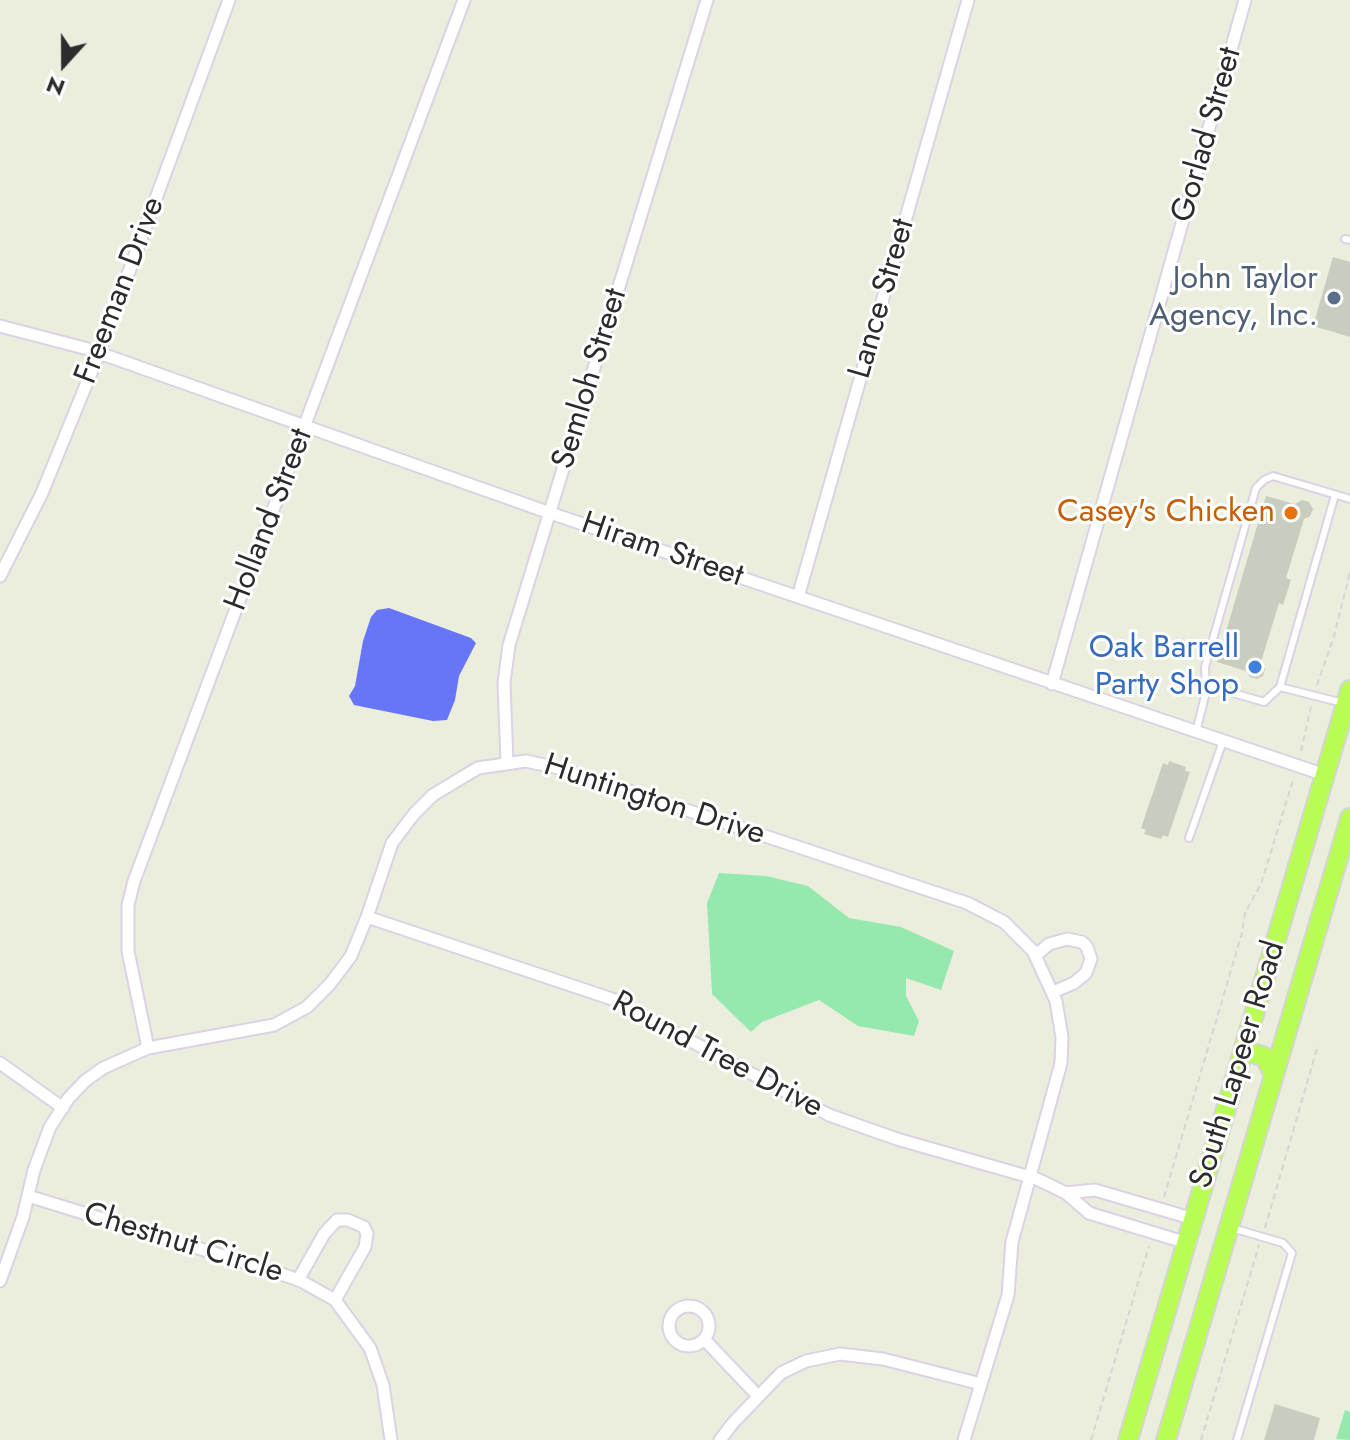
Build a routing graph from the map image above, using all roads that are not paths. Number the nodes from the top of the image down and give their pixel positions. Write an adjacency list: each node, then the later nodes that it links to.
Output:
1 (229, 0): 7 (street, Freeman Drive)
2 (464, 0): 8 (street, Holland Street)
3 (707, 0): 11 (street, Semloh Street)
4 (968, 0): 13 (street, Lance Street)
5 (1245, 0): 14 (street, Gorlad Street)
6 (0, 326): 7 (street, Hiram Street)
7 (99, 353): 8 (street, Hiram Street); 12 (street, Freeman Drive)
8 (305, 428): 11 (street, Hiram Street); 29 (street, Holland Street)
9 (1335, 495): 10 (lane); 15 (lane); 16 (lane)
10 (1350, 499)
11 (550, 513): 13 (street, Hiram Street); 20 (street, Semloh Street)
12 (0, 576)
13 (798, 597): 14 (street, Hiram Street)
14 (1052, 684): 18 (street, Hiram Street)
15 (1206, 685): 16 (lane); 18 (lane)
16 (1280, 687): 17 (lane)
17 (1348, 697): 21 (main road, South Lapeer Road)
18 (1196, 732): 19 (street, Hiram Street)
19 (1223, 741): 21 (street, Hiram Street); 23 (lane)
20 (507, 762): 24 (street, Huntington Drive); 27 (street, Huntington Drive)
21 (1325, 775): 25 (main road, South Lapeer Road)
22 (1350, 818): 26 (main road, South Lapeer Road)
23 (1189, 838)
24 (367, 917): 29 (street, Huntington Drive); 34 (street, Round Tree Drive)
25 (1280, 928): 26 (main road); 30 (main road, South Lapeer Road)
26 (1312, 947): 32 (main road, South Lapeer Road)
27 (1035, 956): 28 (street, Huntington Drive); 28 (street)
28 (1053, 992): 34 (street, Huntington Drive)
29 (148, 1048): 33 (street, Huntington Drive)
30 (1244, 1050): 32 (main road); 37 (main road, South Lapeer Road)
31 (0, 1063): 33 (street)
32 (1274, 1075): 38 (main road, South Lapeer Road)
33 (63, 1108): 36 (street, Huntington Drive)
34 (1029, 1176): 35 (street, Round Tree Drive); 44 (street, Huntington Drive)
35 (1066, 1193): 37 (street, Round Tree Drive); 39 (street, Round Tree Drive)
36 (28, 1196): 40 (street, Chestnut Circle); 41 (street, Huntington Drive)
37 (1194, 1219): 39 (main road, South Lapeer Road)
38 (1229, 1227): 50 (main road, South Lapeer Road); 51 (lane)
39 (1187, 1243): 49 (main road, South Lapeer Road)
40 (298, 1280): 42 (street, Chestnut Circle); 42 (street)
41 (0, 1281)
42 (335, 1300): 46 (street, Chestnut Circle)
43 (704, 1339): 45 (street)
44 (981, 1384): 45 (street); 48 (street, Huntington Drive)
45 (758, 1396): 47 (street)
46 (391, 1440)
47 (720, 1440)
48 (964, 1440)
49 (1128, 1440)
50 (1166, 1440)
51 (1237, 1440)

